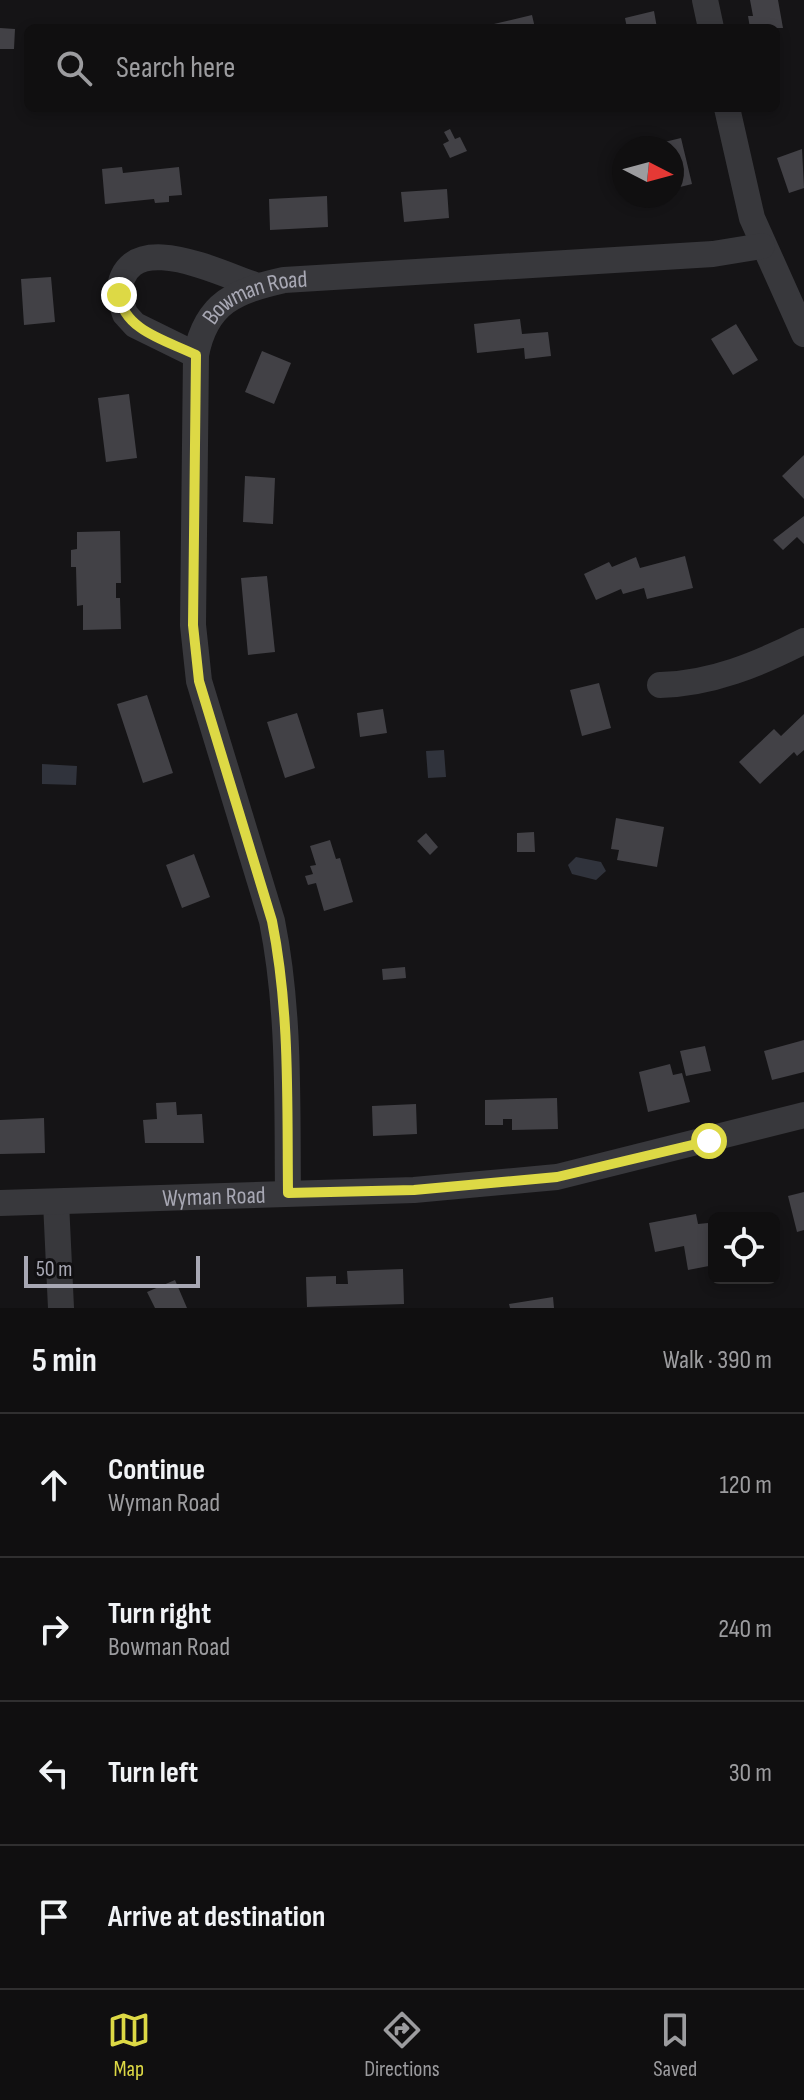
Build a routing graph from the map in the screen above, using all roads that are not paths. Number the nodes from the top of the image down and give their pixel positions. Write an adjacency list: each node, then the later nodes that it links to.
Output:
1 (705, 0): 2 (street)
2 (710, 24)
3 (728, 112): 4 (street)
4 (762, 246): 5 (street, Bowman Road); 6 (street)
5 (258, 286): 7 (street, Bowman Road); 7 (street)
6 (804, 334)
7 (196, 355): 11 (street, Bowman Road)
8 (804, 641): 9 (street)
9 (660, 685)
10 (804, 1115): 11 (street, Wyman Road)
11 (288, 1193): 12 (street, Wyman Road)
12 (56, 1202): 13 (street, Wyman Road); 14 (street)
13 (0, 1203)
14 (61, 1308)

